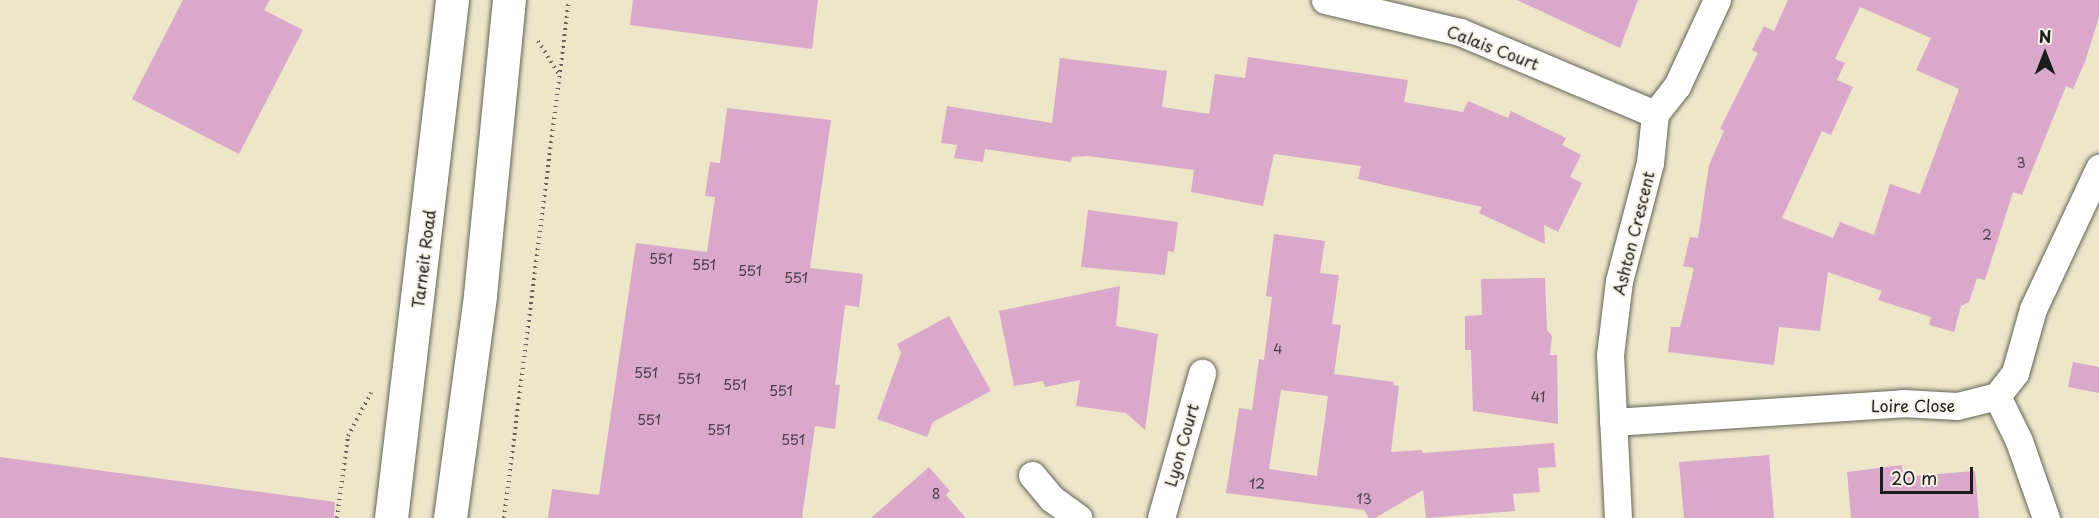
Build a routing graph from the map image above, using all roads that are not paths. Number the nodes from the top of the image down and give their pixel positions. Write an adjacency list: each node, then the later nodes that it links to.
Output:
1 (452, 0): 11 (main road, Tarneit Road)
2 (509, 0): 12 (main road)
3 (1325, 0): 5 (street, Calais Court)
4 (1717, 0): 5 (street)
5 (1655, 114): 9 (street, Ashton Crescent)
6 (2099, 168): 8 (street)
7 (1202, 373): 14 (street, Lyon Court)
8 (1997, 396): 9 (street, Loire Close); 16 (street)
9 (1613, 422): 15 (street, Ashton Crescent)
10 (1032, 475): 13 (street)
11 (391, 518)
12 (450, 518)
13 (1079, 518)
14 (1161, 518)
15 (1618, 518)
16 (2046, 518)

